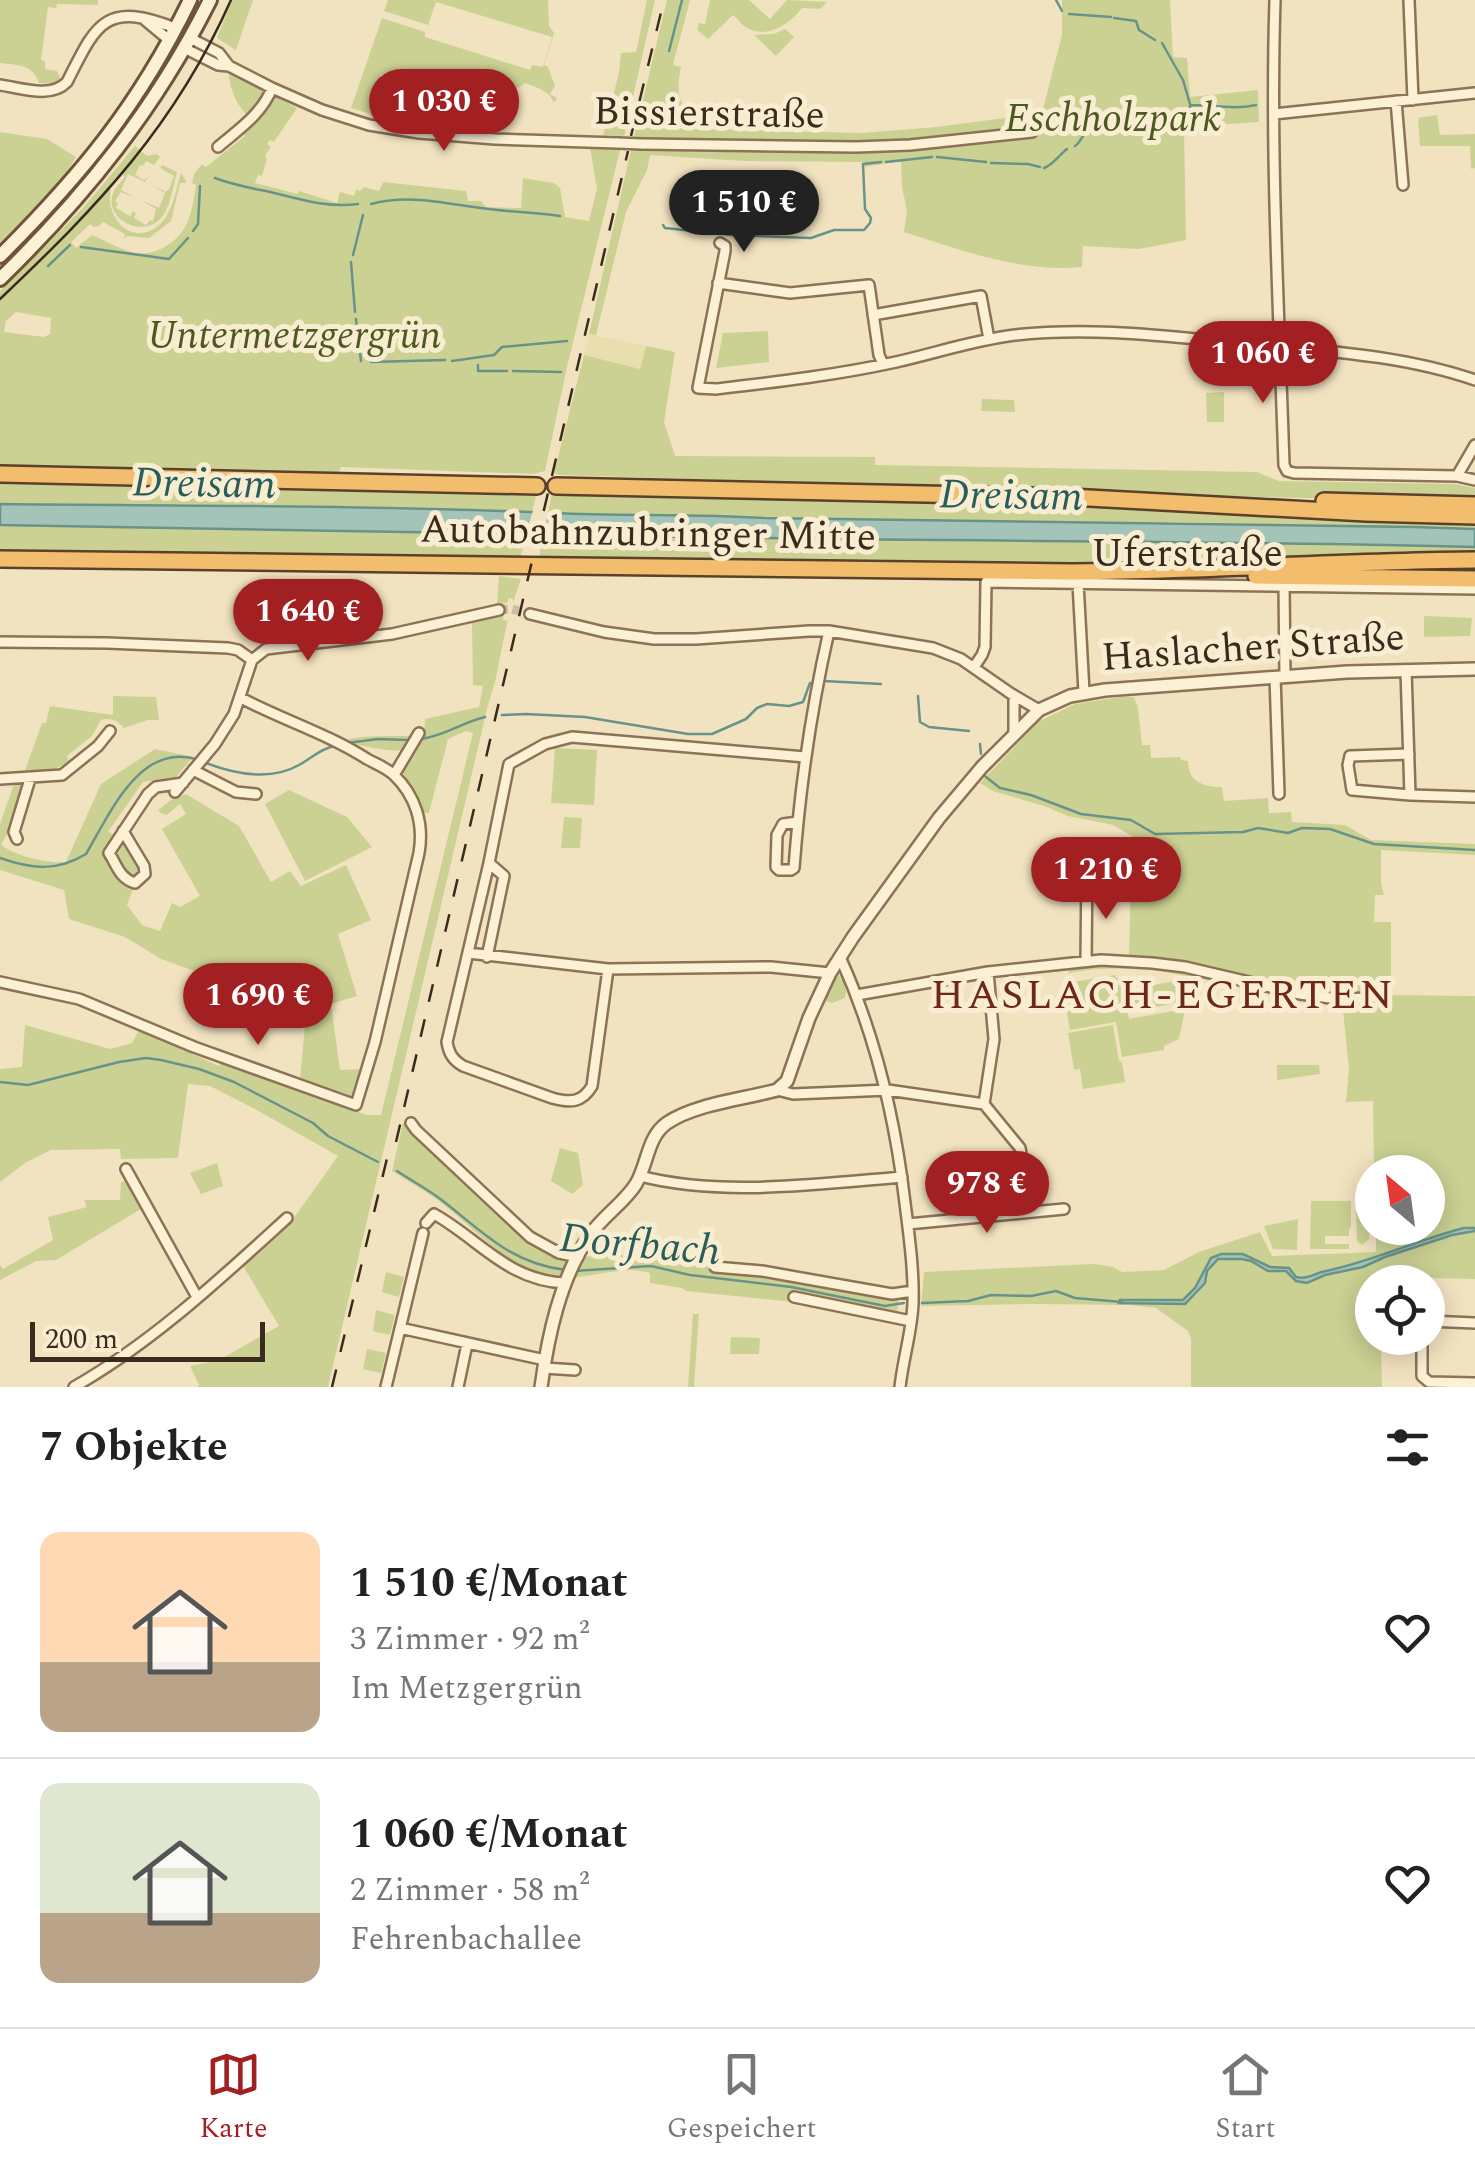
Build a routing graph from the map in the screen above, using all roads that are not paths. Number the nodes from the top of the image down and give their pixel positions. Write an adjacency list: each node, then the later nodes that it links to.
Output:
1 (190, 0): 5 (main road)
2 (210, 0): 6 (main road)
3 (1274, 0): 12 (street)
4 (1409, 0): 10 (street)
5 (172, 34): 6 (main road); 7 (street); 17 (main road)
6 (187, 43): 8 (street, Bissierstraße); 18 (main road)
7 (0, 86)
8 (272, 88): 13 (street, Bissierstraße, bridge); 14 (street)
9 (1475, 94): 10 (street)
10 (1413, 100): 11 (street)
11 (1396, 102): 12 (street); 15 (street)
12 (1274, 114): 22 (street)
13 (1032, 132)
14 (218, 147)
15 (1403, 185)
16 (720, 243): 19 (street)
17 (0, 256)
18 (0, 278)
19 (718, 283): 20 (street); 23 (street)
20 (874, 316): 21 (street); 23 (street)
21 (989, 339): 22 (street); 23 (street)
22 (1280, 346): 24 (street); 27 (street)
23 (883, 364)
24 (1475, 380)
25 (1475, 445): 27 (street)
26 (0, 474): 29 (highway, Autobahnzubringer Mitte)
27 (1457, 476): 28 (street)
28 (1475, 480)
29 (537, 486)
30 (556, 486): 32 (highway, Autobahnzubringer Mitte)
31 (1475, 505): 32 (highway)
32 (1253, 506): 33 (highway, Autobahnzubringer Mitte)
33 (1475, 516)
34 (0, 559): 36 (highway, Autobahnzubringer Mitte)
35 (1475, 560): 36 (highway, Autobahnzubringer Mitte)
36 (1213, 570): 37 (highway)
37 (1475, 578)
38 (1078, 584): 39 (street, Uferstraße); 46 (street, Uferstraße); 50 (street)
39 (1284, 585): 40 (street, Uferstraße); 49 (street)
40 (1475, 589)
41 (499, 610): 45 (street)
42 (530, 614): 43 (street)
43 (829, 631): 46 (street); 58 (street)
44 (0, 642): 45 (street)
45 (252, 660): 52 (street)
46 (974, 667): 51 (street)
47 (1475, 669): 48 (street, Haslacher Straße)
48 (1406, 670): 49 (street, Haslacher Straße); 57 (street)
49 (1280, 677): 50 (street, Haslacher Straße); 66 (street)
50 (1084, 692): 53 (street, Haslacher Straße)
51 (1012, 696): 53 (street); 55 (street)
52 (241, 698): 59 (street); 60 (street)
53 (1036, 713): 55 (street)
54 (110, 730): 61 (street)
55 (1014, 734): 76 (street)
56 (415, 737): 60 (street)
57 (1409, 754): 67 (street); 67 (street)
58 (804, 756): 69 (street); 73 (street)
59 (198, 763): 63 (street); 65 (street)
60 (394, 775): 82 (street)
61 (30, 778): 62 (street); 71 (street)
62 (0, 780)
63 (183, 783): 64 (street); 70 (street)
64 (175, 792)
65 (256, 794)
66 (1279, 794)
67 (1410, 795): 68 (street)
68 (1475, 796)
69 (798, 822): 69 (street)
70 (123, 831): 70 (street)
71 (17, 839)
72 (1070, 856): 77 (street)
73 (489, 863): 74 (street); 75 (street)
74 (468, 953): 75 (street); 78 (street)
75 (487, 957): 78 (street)
76 (840, 957): 81 (street); 84 (street)
77 (1086, 961): 80 (street); 85 (street)
78 (608, 970): 79 (street)
79 (804, 971): 81 (street); 83 (street)
80 (988, 972): 84 (street); 88 (street)
81 (830, 973): 83 (street)
82 (0, 982)
83 (822, 988): 86 (street)
84 (857, 995): 87 (street)
85 (1372, 998)
86 (777, 1090): 87 (street); 91 (street)
87 (888, 1090): 88 (street); 92 (street)
88 (984, 1104): 94 (street)
89 (411, 1123): 98 (street)
90 (126, 1169): 99 (street)
91 (640, 1176): 92 (street); 98 (street)
92 (902, 1176): 96 (street)
93 (1064, 1209): 94 (street)
94 (1031, 1212): 96 (street)
95 (287, 1218): 99 (street)
96 (908, 1224): 101 (street)
97 (715, 1267): 101 (street)
98 (571, 1270): 105 (street); 108 (street)
99 (198, 1297): 112 (street)
100 (794, 1298): 102 (street)
101 (913, 1299): 102 (street)
102 (912, 1321): 116 (street)
103 (1445, 1322): 104 (street)
104 (1475, 1323)
105 (400, 1328): 106 (street); 113 (street)
106 (467, 1344): 108 (street); 114 (street)
107 (1422, 1355): 111 (street)
108 (544, 1364): 109 (street); 115 (street)
109 (576, 1370)
110 (1475, 1383): 111 (street)
111 (1453, 1385)
112 (74, 1387)
113 (386, 1387)
114 (458, 1387)
115 (541, 1387)
116 (900, 1387)

